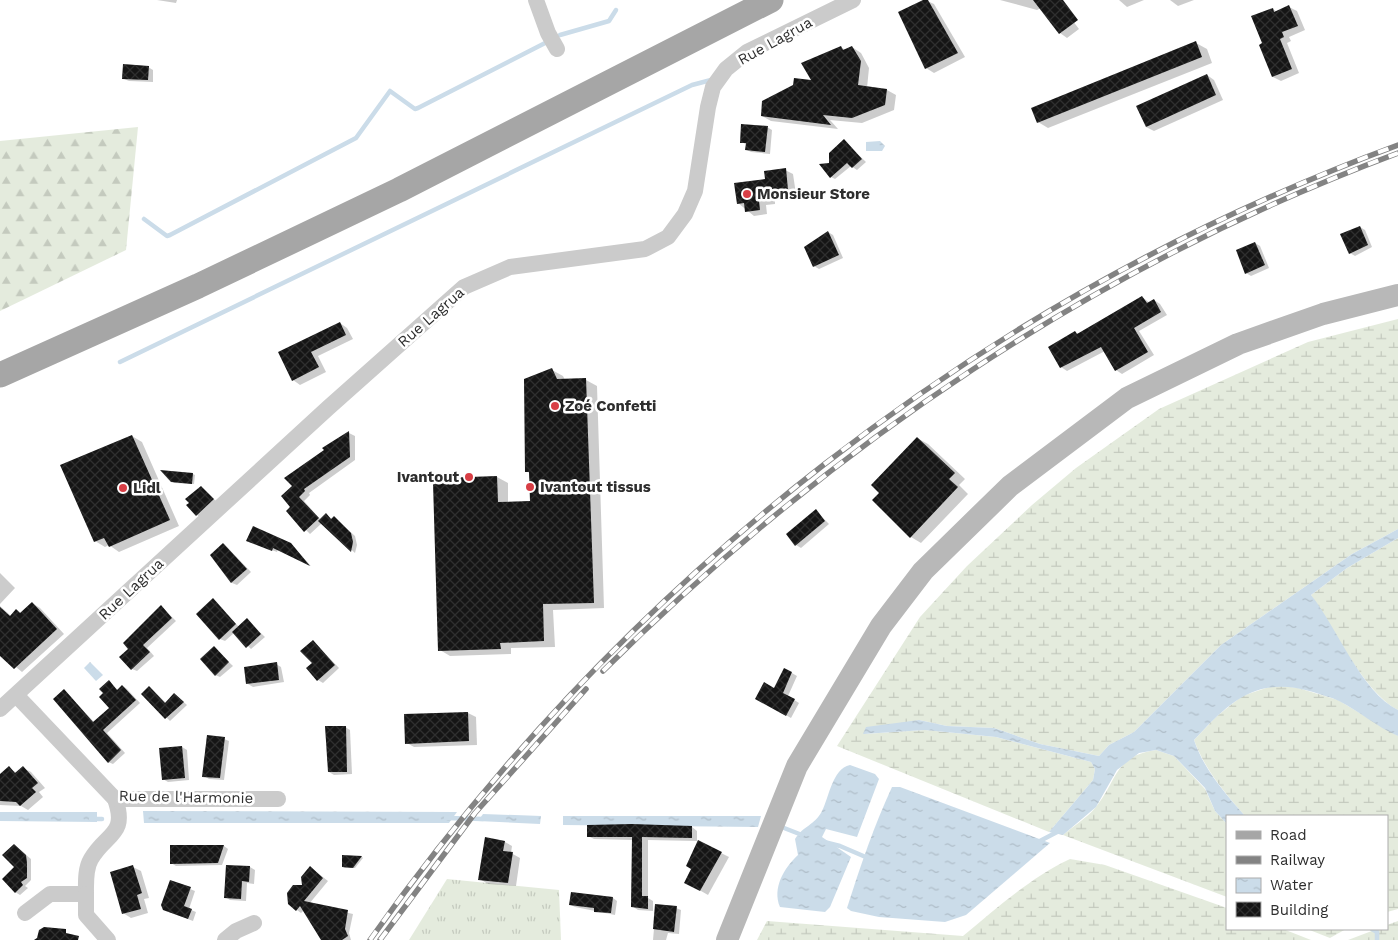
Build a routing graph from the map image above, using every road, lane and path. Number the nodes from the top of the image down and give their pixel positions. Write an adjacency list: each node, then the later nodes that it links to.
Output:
1 (536, 0): 4 (street)
2 (771, 0): 6 (main road)
3 (853, 0): 7 (street, Rue Lagrua)
4 (557, 49)
5 (1398, 295): 16 (main road)
6 (0, 375)
7 (16, 695): 8 (street, Rue Lagrua); 9 (street, Rue de l'Harmonie)
8 (0, 709)
9 (114, 799): 10 (street, Rue de l'Harmonie); 11 (street)
10 (278, 799)
11 (86, 894): 12 (street); 14 (street)
12 (26, 913)
13 (254, 923): 15 (street)
14 (108, 940)
15 (225, 940)
16 (727, 940)

